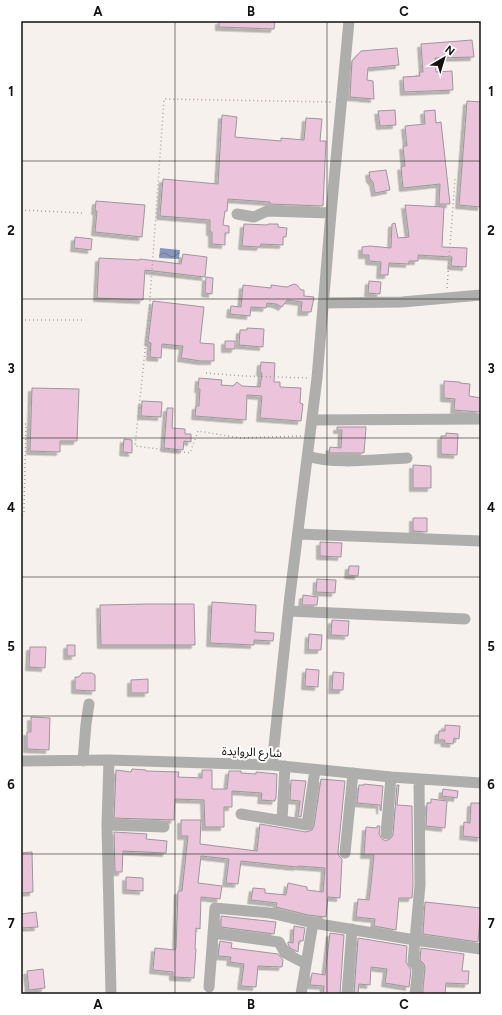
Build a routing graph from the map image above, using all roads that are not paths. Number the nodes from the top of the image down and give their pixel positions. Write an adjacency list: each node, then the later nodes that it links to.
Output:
1 (349, 21): 2 (street)
2 (331, 213): 3 (street); 5 (street)
3 (237, 214)
4 (481, 294): 5 (street)
5 (323, 303): 7 (street)
6 (481, 419): 7 (street)
7 (312, 420): 8 (street)
8 (308, 456): 9 (street); 10 (street)
9 (407, 458)
10 (298, 534): 11 (street); 12 (street)
11 (480, 541)
12 (289, 611): 13 (street); 18 (street)
13 (465, 619)
14 (89, 704): 16 (street)
15 (109, 760): 16 (street, شارع الروايدة); 18 (street, شارع الروايدة); 27 (street)
16 (83, 761): 17 (street, شارع الروايدة)
17 (21, 762)
18 (272, 765): 19 (street, شارع الروايدة)
19 (285, 766): 20 (street, شارع الروايدة); 26 (street)
20 (315, 770): 21 (street, شارع الروايدة); 26 (street)
21 (353, 773): 22 (street, شارع الروايدة); 30 (street)
22 (391, 777): 23 (street, شارع الروايدة); 29 (street)
23 (419, 779): 24 (street, شارع الروايدة); 34 (street)
24 (481, 783)
25 (241, 814): 26 (street)
26 (282, 820)
27 (107, 825): 28 (street); 38 (street)
28 (164, 827)
29 (386, 834)
30 (345, 853)
31 (313, 923): 32 (street); 33 (street); 36 (street)
32 (352, 929): 34 (street); 40 (street)
33 (213, 933): 36 (street); 37 (street)
34 (415, 940): 35 (street); 41 (street)
35 (481, 949)
36 (306, 964): 39 (street)
37 (209, 987)
38 (111, 994)
39 (301, 994)
40 (347, 994)
41 (415, 994)

